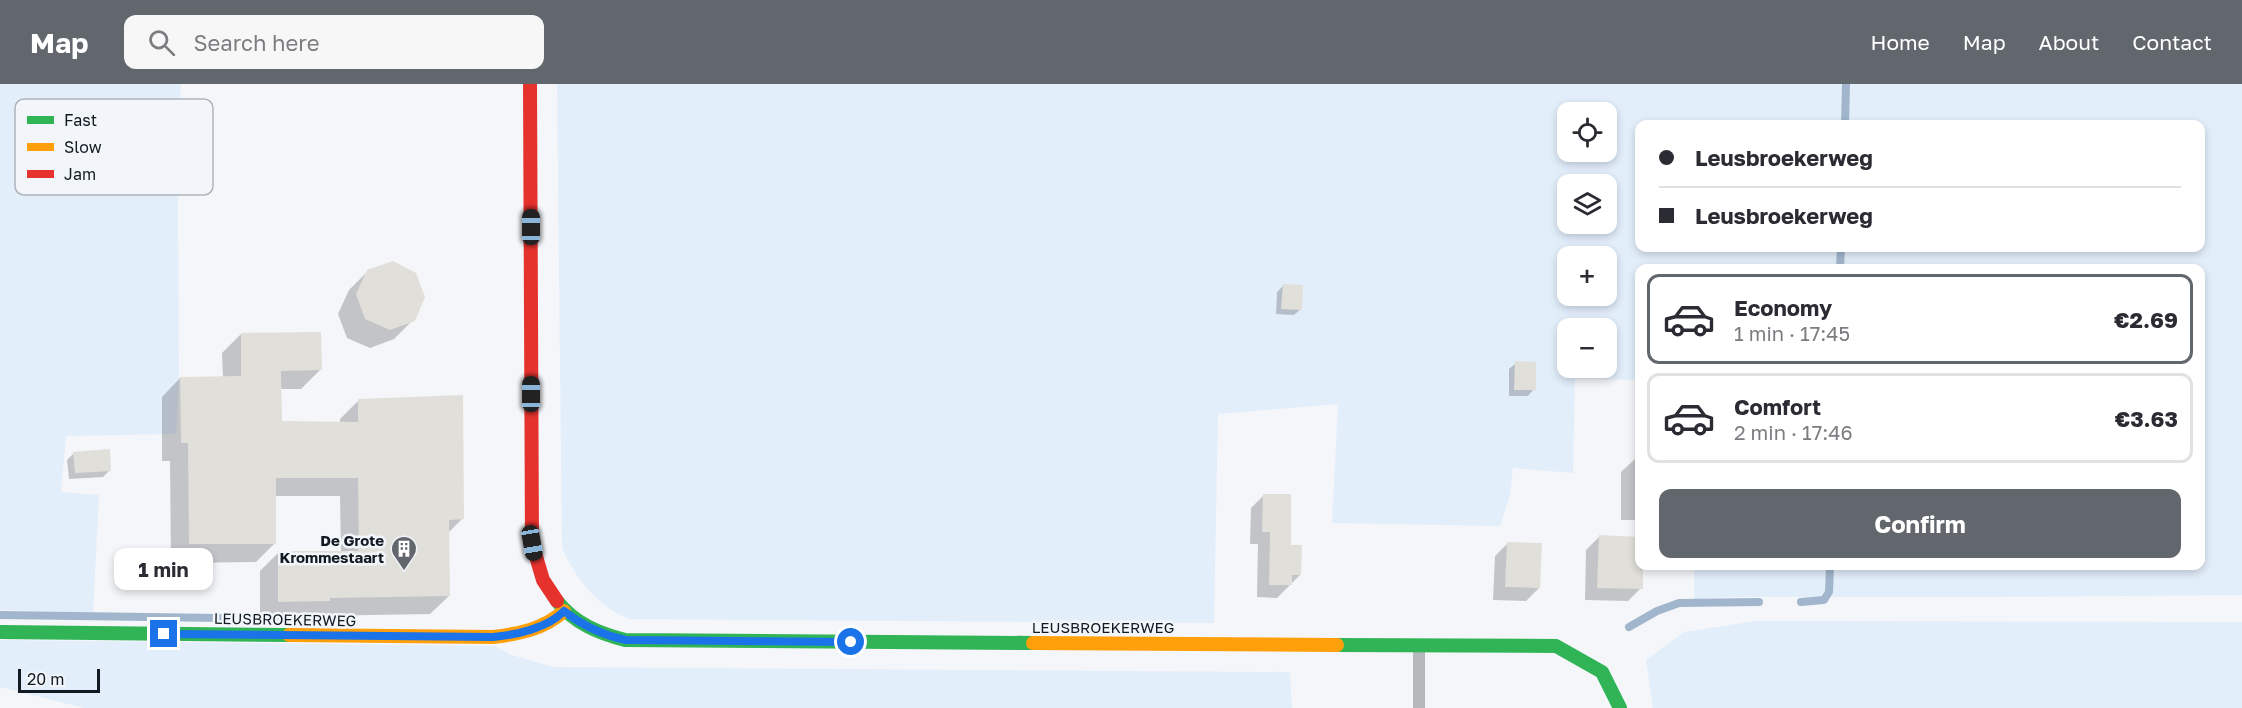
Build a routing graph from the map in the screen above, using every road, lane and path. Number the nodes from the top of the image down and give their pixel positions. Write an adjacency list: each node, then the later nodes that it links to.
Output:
1 (530, 84): 2 (street, LEUSBROEKERWEG)
2 (564, 611): 3 (street, LEUSBROEKERWEG); 4 (street, LEUSBROEKERWEG)
3 (0, 632)
4 (1419, 645): 5 (lane); 6 (street, LEUSBROEKERWEG)
5 (1419, 708)
6 (1620, 708)

